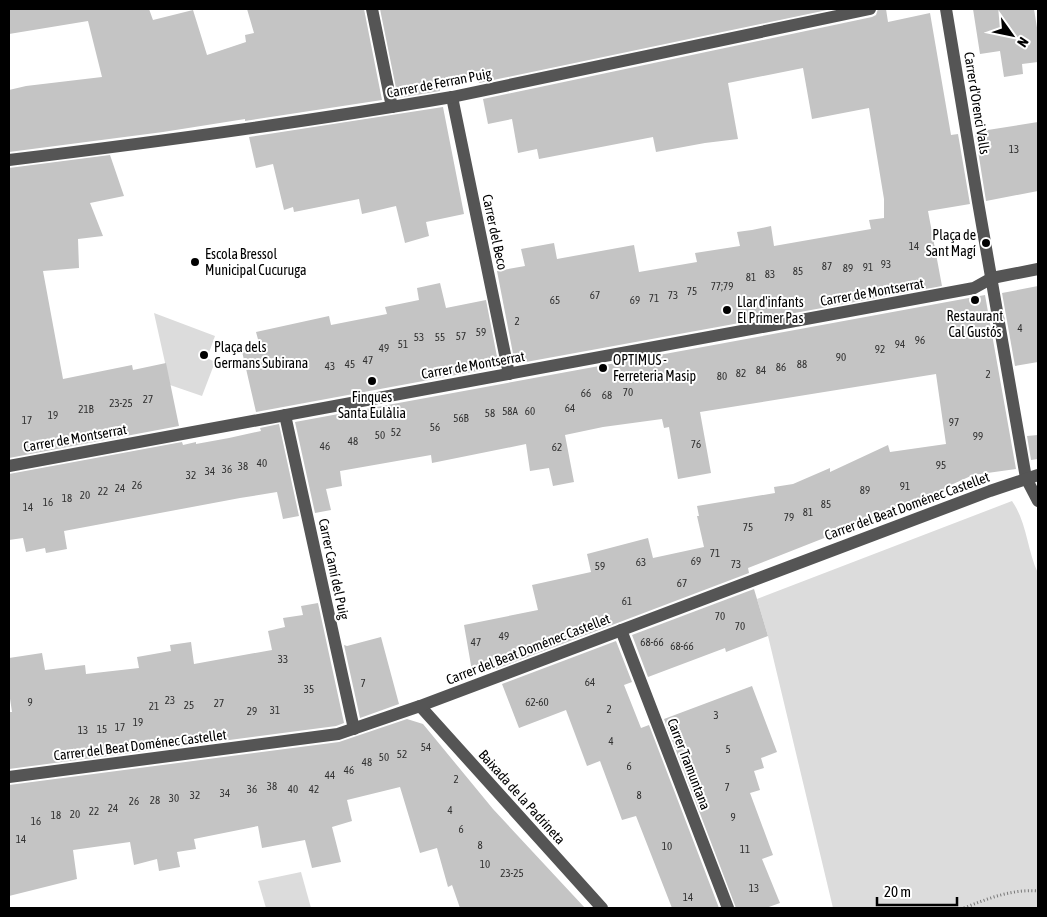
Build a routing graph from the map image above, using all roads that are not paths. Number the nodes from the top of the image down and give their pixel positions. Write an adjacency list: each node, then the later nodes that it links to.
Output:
1 (372, 9): 5 (street)
2 (870, 9): 4 (street, Carrer de Ferran Puig)
3 (946, 9): 8 (street, Carrer d'Orenci Valls)
4 (452, 97): 5 (street, Carrer de Ferran Puig); 9 (street, Carrer del Beco)
5 (392, 107): 6 (street, Carrer de Ferran Puig)
6 (9, 160)
7 (1038, 269): 8 (street)
8 (992, 278): 9 (street, Carrer de Montserrat); 12 (street)
9 (509, 374): 10 (street, Carrer de Montserrat)
10 (285, 415): 11 (street, Carrer de Montserrat); 16 (street, Carrer Camí del Puig)
11 (9, 466)
12 (1032, 476): 13 (street); 14 (street, Carrer del Beat Doménec Castellet)
13 (1038, 501)
14 (621, 630): 15 (street, Carrer del Beat Doménec Castellet); 19 (street, Carrer Tramuntana)
15 (420, 706): 16 (street, Carrer del Beat Doménec Castellet); 18 (street, Baixada de la Padrineta)
16 (354, 729): 17 (street, Carrer del Beat Doménec Castellet)
17 (9, 777)
18 (602, 908)
19 (728, 908)

